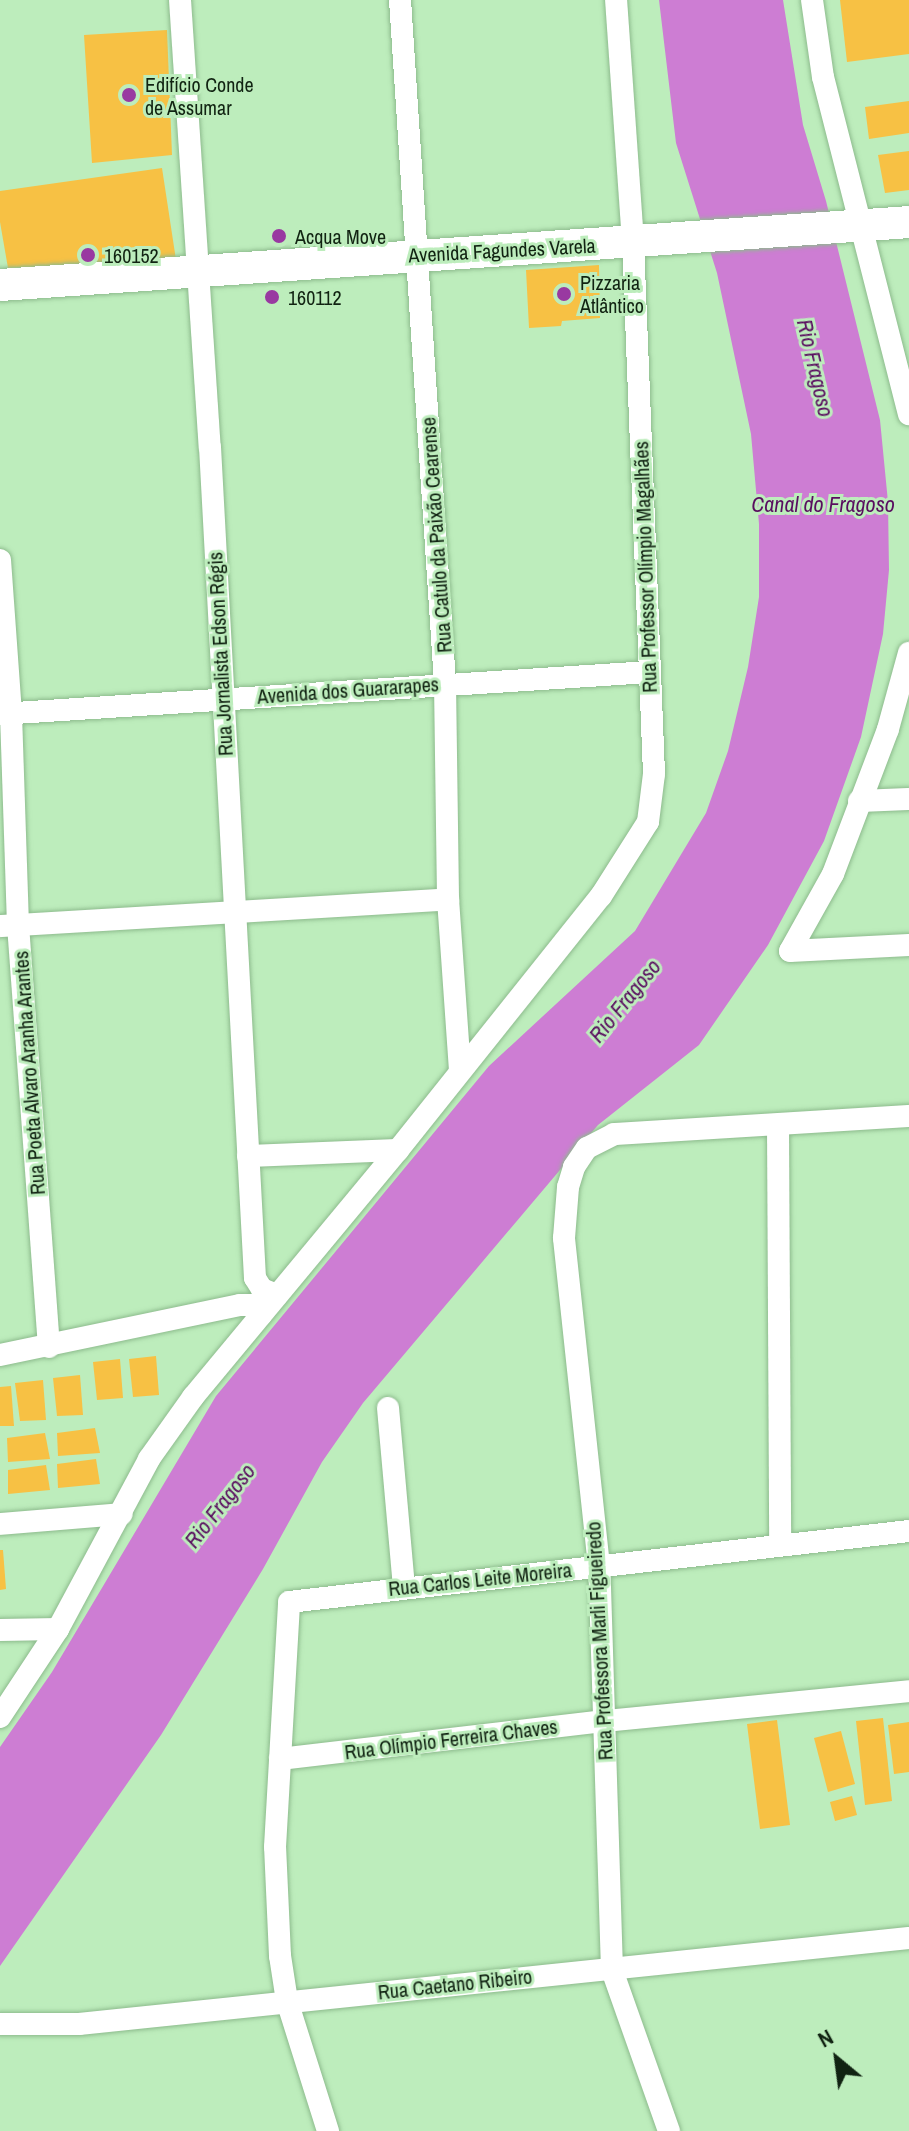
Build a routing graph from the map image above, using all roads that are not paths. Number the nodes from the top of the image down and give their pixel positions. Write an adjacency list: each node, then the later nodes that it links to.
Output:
1 (180, 0): 9 (street, Rua Jornalista Edson Régis)
2 (400, 0): 8 (street, Rua Catulo da Paixão Cearense)
3 (616, 0): 7 (street, Rua Professor Olímpio Magalhães)
4 (812, 0): 6 (street)
5 (909, 222): 6 (main road, Avenida Fagundes Varela)
6 (848, 227): 7 (main road, Avenida Fagundes Varela); 11 (street)
7 (633, 242): 8 (main road, Avenida Fagundes Varela); 14 (street, Rua Professor Olímpio Magalhães)
8 (415, 255): 9 (main road, Avenida Fagundes Varela); 15 (street, Rua Catulo da Paixão Cearense)
9 (199, 271): 10 (main road, Avenida Fagundes Varela); 16 (street, Rua Jornalista Edson Régis)
10 (0, 285)
11 (909, 414)
12 (0, 560): 17 (street, Rua Poeta Alvaro Aranha Arantes)
13 (909, 653): 19 (street)
14 (649, 672): 15 (street, Avenida dos Guararapes); 24 (street, Rua Professor Olímpio Magalhães)
15 (445, 683): 16 (street, Avenida dos Guararapes); 20 (street, Rua Catulo da Paixão Cearense)
16 (222, 700): 17 (street, Avenida dos Guararapes); 21 (street, Rua Jornalista Edson Régis)
17 (6, 714): 22 (street, Rua Poeta Alvaro Aranha Arantes)
18 (909, 799): 19 (street)
19 (859, 801): 23 (street)
20 (448, 899): 21 (street); 24 (street, Rua Catulo da Paixão Cearense)
21 (233, 912): 22 (street); 28 (street, Rua Jornalista Edson Régis)
22 (9, 925): 31 (street, Rua Poeta Alvaro Aranha Arantes)
23 (909, 945)
24 (460, 1070): 27 (street, Rua Professor Olímpio Magalhães)
25 (909, 1116): 26 (street)
26 (778, 1125): 37 (street); 38 (street, Rua Professora Marli Figueiredo)
27 (398, 1150): 28 (street); 29 (street, Rua Professor Olímpio Magalhães)
28 (248, 1156): 29 (street, Rua Jornalista Edson Régis)
29 (277, 1295): 30 (street, Rua Professor Olímpio Magalhães)
30 (261, 1315): 31 (street); 34 (street)
31 (49, 1347): 32 (street)
32 (0, 1355)
33 (388, 1408): 39 (street)
34 (122, 1514): 35 (street); 40 (street)
35 (0, 1524)
36 (909, 1531): 37 (street, Rua Carlos Leite Moreira)
37 (780, 1543): 38 (street, Rua Carlos Leite Moreira)
38 (599, 1566): 39 (street, Rua Carlos Leite Moreira); 44 (street, Rua Professora Marli Figueiredo)
39 (404, 1587): 45 (street, Rua Carlos Leite Moreira)
40 (58, 1629): 41 (street); 43 (street)
41 (0, 1630)
42 (909, 1691): 44 (street, Rua Olímpio Ferreira Chaves)
43 (0, 1717)
44 (605, 1721): 45 (street, Rua Olímpio Ferreira Chaves); 47 (street, Rua Professora Marli Figueiredo)
45 (280, 1759): 48 (street)
46 (909, 1938): 47 (street, Rua Caetano Ribeiro)
47 (612, 1970): 48 (street, Rua Caetano Ribeiro); 51 (street, Rua Professora Marli Figueiredo)
48 (287, 2001): 49 (street, Rua Caetano Ribeiro); 50 (street)
49 (0, 2024)
50 (328, 2131)
51 (669, 2131)

